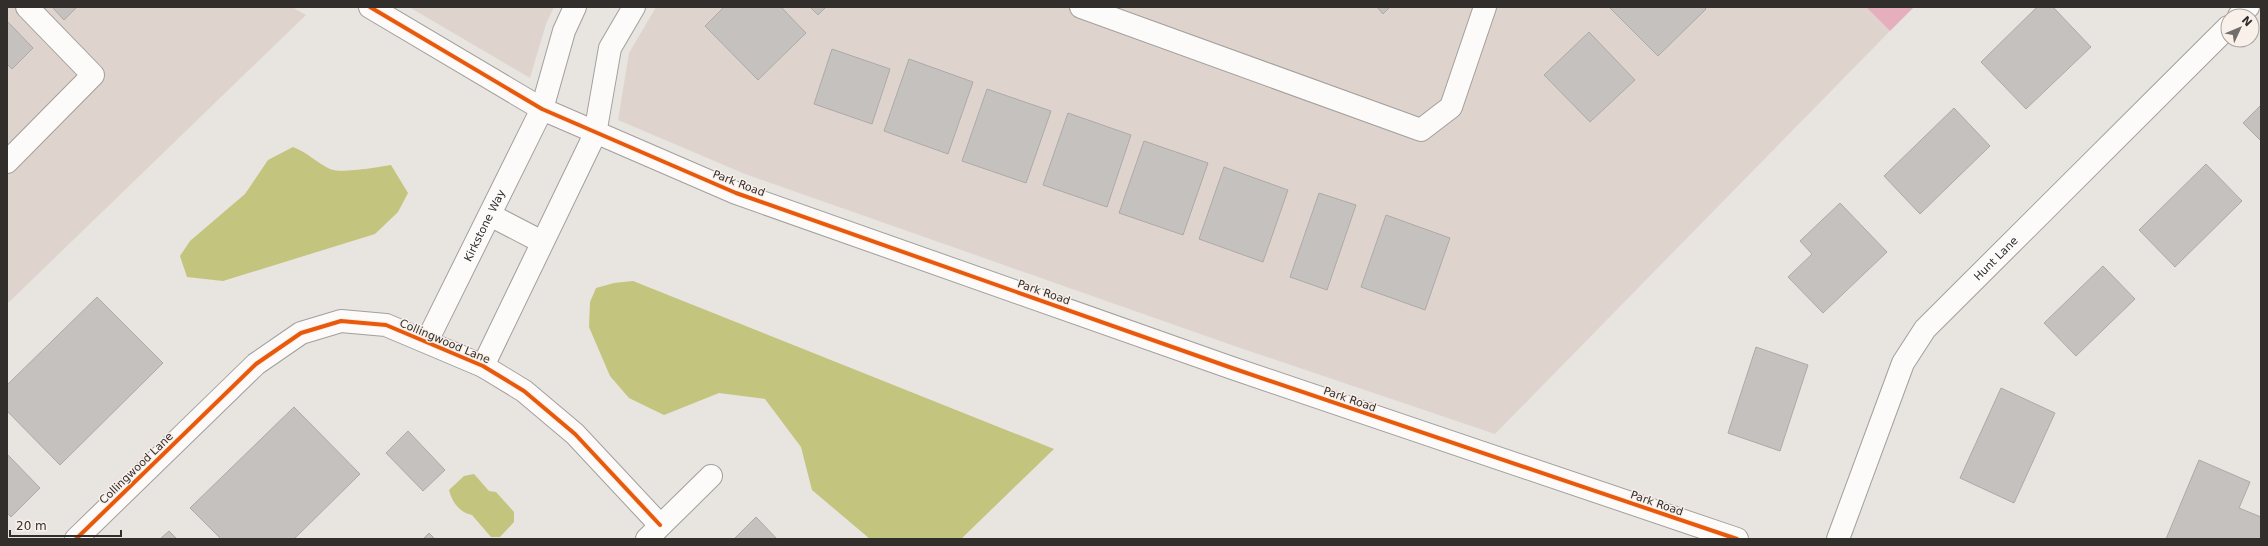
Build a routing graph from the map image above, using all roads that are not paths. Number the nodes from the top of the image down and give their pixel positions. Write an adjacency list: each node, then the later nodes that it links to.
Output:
1 (27, 7): 10 (street)
2 (370, 7): 8 (street, Park Road)
3 (575, 7): 8 (street, Kirkstone Way)
4 (634, 7): 9 (street)
5 (1081, 7): 6 (street)
6 (1485, 7)
7 (2220, 35): 19 (street, Hunt Lane)
8 (542, 109): 9 (street, Park Road); 11 (street, Kirkstone Way)
9 (595, 134): 12 (street); 18 (street, Park Road)
10 (7, 162)
11 (490, 215): 12 (street); 13 (street, Kirkstone Way)
12 (542, 242): 14 (street)
13 (427, 341): 14 (street, Collingwood Lane); 17 (street, Collingwood Lane)
14 (483, 366): 16 (street, Collingwood Lane)
15 (711, 476): 16 (street)
16 (654, 532)
17 (76, 539)
18 (1737, 539)
19 (1838, 539)

